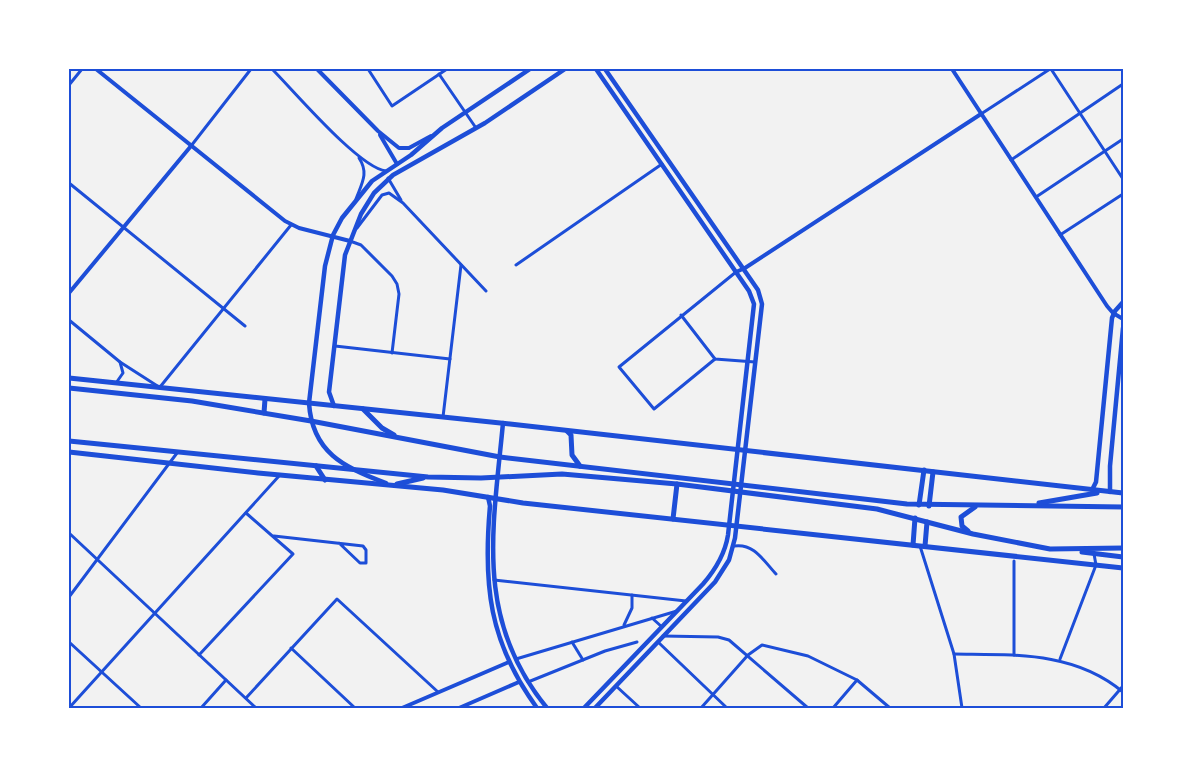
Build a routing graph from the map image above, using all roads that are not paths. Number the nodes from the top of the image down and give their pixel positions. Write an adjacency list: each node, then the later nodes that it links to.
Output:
1 (82, 69): 16 (street)
2 (96, 69): 24 (street)
3 (251, 69): 24 (street)
4 (272, 69): 26 (street)
5 (317, 69): 21 (street)
6 (367, 69): 14 (street)
7 (447, 69): 14 (street)
8 (530, 69): 17 (main road)
9 (565, 69): 20 (main road)
10 (596, 69): 29 (main road)
11 (604, 69): 46 (main road)
12 (953, 69): 18 (street)
13 (1050, 69): 18 (street); 19 (street)
14 (439, 74): 17 (street)
15 (1123, 84): 19 (street)
16 (69, 85)
17 (465, 112): 20 (street); 22 (main road)
18 (981, 114): 27 (street); 46 (street)
19 (1080, 114): 25 (street); 27 (street)
20 (476, 128): 31 (main road)
21 (378, 131): 22 (street); 28 (street)
22 (436, 133): 28 (main road)
23 (1123, 139): 25 (street)
24 (191, 146): 38 (street); 39 (street)
25 (1105, 151): 32 (street); 35 (street)
26 (356, 154): 30 (street); 36 (street)
27 (1011, 160): 35 (street)
28 (397, 164): 30 (main road)
29 (662, 164): 45 (street); 47 (main road)
30 (387, 171): 36 (main road)
31 (388, 178): 37 (street); 41 (main road)
32 (1123, 179)
33 (69, 183): 39 (street)
34 (1123, 194): 42 (street)
35 (1036, 197): 42 (street)
36 (356, 200): 40 (main road)
37 (403, 203): 41 (street); 44 (street)
38 (291, 225): 40 (street); 51 (street)
39 (124, 227): 49 (street); 51 (street)
40 (333, 235): 43 (street); 73 (main road)
41 (352, 235): 43 (main road)
42 (1060, 235): 52 (street)
43 (350, 241): 60 (main road); 61 (street)
44 (461, 265): 48 (street); 62 (street)
45 (516, 265)
46 (742, 269): 47 (street); 66 (main road)
47 (736, 272): 53 (street); 65 (main road)
48 (486, 291)
49 (69, 293)
50 (1123, 302): 52 (main road)
51 (224, 308): 56 (street); 69 (street)
52 (1113, 313): 55 (street); 59 (main road)
53 (681, 315): 63 (street); 63 (street)
54 (69, 320): 64 (street)
55 (1123, 320)
56 (245, 326)
57 (1123, 328): 58 (main road)
58 (1122, 340): 59 (main road); 94 (main road)
59 (1110, 343): 91 (main road)
60 (335, 346): 61 (street); 74 (main road)
61 (392, 352): 62 (street)
62 (450, 359): 77 (street)
63 (716, 359): 65 (street)
64 (120, 362): 68 (street); 69 (street)
65 (747, 362): 66 (street); 84 (main road)
66 (755, 362): 85 (main road)
67 (69, 378): 68 (highway)
68 (116, 383): 69 (highway)
69 (160, 387): 71 (street); 72 (highway)
70 (69, 388): 71 (highway)
71 (159, 397): 76 (highway)
72 (265, 398): 73 (highway); 76 (highway)
73 (309, 403): 74 (highway); 78 (main road)
74 (334, 406): 75 (highway)
75 (362, 409): 77 (highway); 81 (highway)
76 (264, 413): 78 (highway)
77 (443, 417): 79 (highway)
78 (311, 421): 81 (highway); 95 (main road)
79 (503, 423): 80 (highway); 89 (main road)
80 (567, 431): 84 (highway); 93 (highway)
81 (399, 438): 89 (highway)
82 (69, 441): 83 (highway)
83 (108, 446): 87 (highway); 88 (highway)
84 (737, 450): 85 (highway); 102 (main road)
85 (745, 451): 96 (highway); 104 (main road)
86 (69, 452): 88 (highway)
87 (176, 453): 90 (street); 92 (highway)
88 (98, 455): 90 (highway)
89 (500, 457): 93 (highway); 100 (main road)
90 (169, 463): 98 (highway); 135 (street)
91 (1098, 465): 94 (main road); 106 (main road)
92 (316, 466): 95 (highway); 101 (highway)
93 (580, 466): 102 (highway)
94 (1110, 466): 109 (main road)
95 (355, 470): 99 (highway); 105 (main road)
96 (924, 470): 97 (highway); 113 (highway)
97 (934, 472): 106 (highway); 115 (highway)
98 (279, 475): 101 (highway); 118 (street)
99 (428, 477): 100 (highway); 105 (highway)
100 (498, 477): 103 (highway); 112 (main road)
101 (325, 480): 105 (highway)
102 (734, 483): 104 (highway); 107 (main road)
103 (677, 484): 107 (highway); 120 (highway)
104 (741, 484): 108 (main road); 113 (highway)
105 (392, 486): 111 (highway)
106 (1092, 490): 109 (highway)
107 (733, 491): 108 (highway); 122 (main road)
108 (740, 492): 119 (highway); 123 (main road)
109 (1110, 492): 110 (highway); 114 (highway)
110 (1123, 493)
111 (488, 497): 112 (highway); 163 (main road)
112 (497, 499): 120 (highway); 140 (main road)
113 (919, 505): 115 (highway)
114 (1028, 505): 116 (highway); 117 (highway)
115 (928, 506): 116 (highway)
116 (975, 506): 125 (highway)
117 (1123, 507)
118 (246, 513): 126 (street); 145 (street)
119 (915, 518): 121 (highway); 128 (highway)
120 (673, 519): 122 (highway)
121 (927, 522): 125 (highway); 130 (highway)
122 (729, 525): 123 (highway); 143 (main road)
123 (736, 525): 128 (highway); 129 (main road)
124 (69, 533): 135 (street)
125 (973, 534): 132 (highway)
126 (272, 536): 127 (street); 157 (street)
127 (338, 544): 127 (street)
128 (913, 545): 130 (highway)
129 (734, 546): 139 (street); 150 (main road)
130 (923, 546): 137 (highway); 156 (street)
131 (1123, 548): 132 (highway)
132 (1066, 550): 133 (highway)
133 (1094, 554): 134 (highway); 137 (street)
134 (1123, 557)
135 (97, 560): 142 (street); 145 (street)
136 (1014, 562): 159 (street)
137 (1096, 565): 138 (highway); 160 (street)
138 (1123, 568)
139 (776, 574)
140 (494, 580): 141 (street); 161 (main road)
141 (632, 595): 143 (street); 147 (street)
142 (69, 597)
143 (686, 601): 144 (main road)
144 (678, 610): 146 (street); 148 (main road)
145 (154, 613): 157 (street); 164 (street)
146 (651, 618): 147 (street); 148 (street)
147 (624, 626): 152 (street)
148 (662, 627): 149 (main road)
149 (658, 631): 150 (main road); 183 (main road)
150 (663, 636): 154 (main road); 158 (street)
151 (69, 642): 164 (street)
152 (572, 642): 161 (street); 162 (street)
153 (637, 642): 162 (street)
154 (658, 642): 169 (main road); 172 (street)
155 (291, 648): 171 (street); 173 (street); 178 (street)
156 (954, 654): 159 (street); 191 (street)
157 (199, 655): 165 (street)
158 (748, 655): 166 (street); 172 (street); 188 (street)
159 (1014, 655): 160 (street)
160 (1060, 659): 170 (street)
161 (515, 660): 168 (main road)
162 (583, 660): 168 (street)
163 (509, 662): 167 (main road); 171 (street)
164 (101, 671): 174 (street); 175 (street)
165 (226, 680): 173 (street); 176 (street)
166 (857, 680): 189 (street); 190 (street)
167 (520, 682): 180 (street); 181 (main road)
168 (528, 682): 182 (main road)
169 (616, 686): 184 (main road); 185 (street)
170 (1122, 689): 192 (street)
171 (438, 692): 179 (street)
172 (713, 696): 186 (street); 187 (street)
173 (246, 698): 177 (street)
174 (69, 708)
175 (141, 708)
176 (201, 708)
177 (256, 708)
178 (355, 708)
179 (402, 708)
180 (459, 708)
181 (536, 708)
182 (547, 708)
183 (584, 708)
184 (595, 708)
185 (640, 708)
186 (702, 708)
187 (726, 708)
188 (808, 708)
189 (833, 708)
190 (890, 708)
191 (962, 708)
192 (1104, 708)

